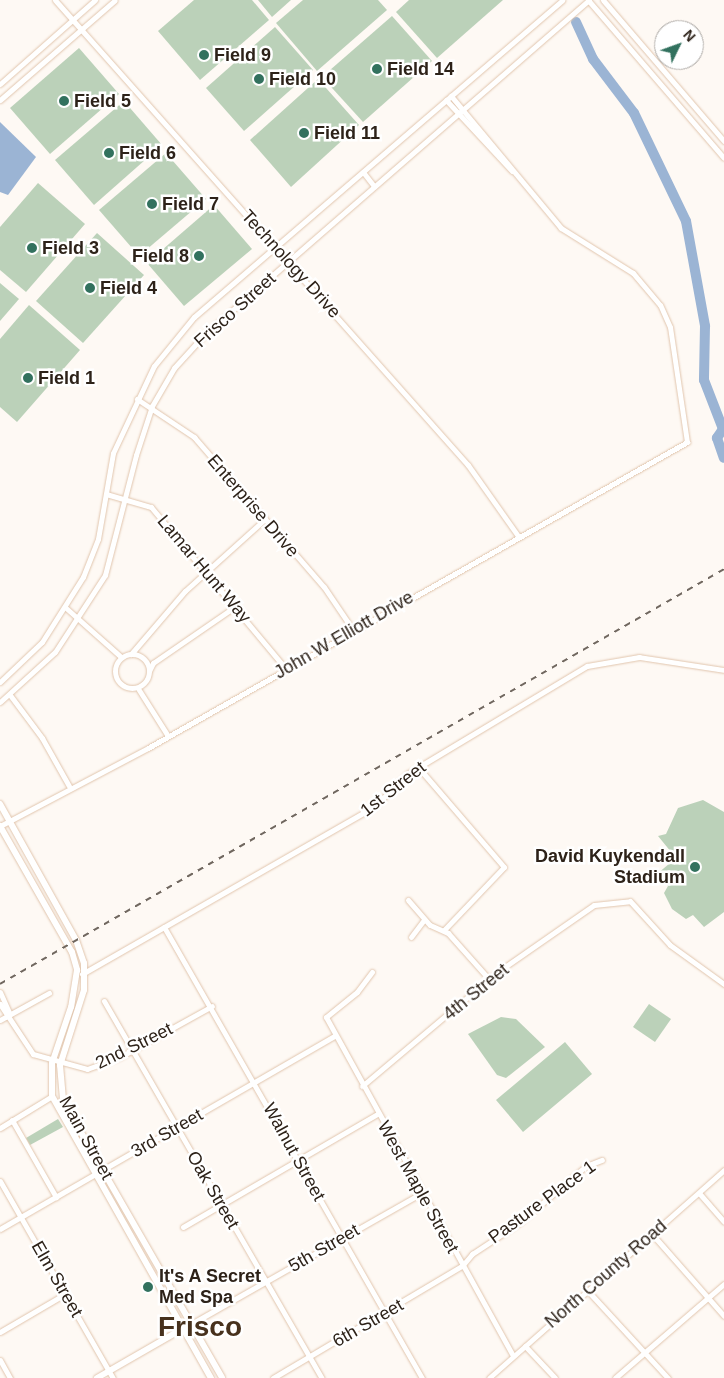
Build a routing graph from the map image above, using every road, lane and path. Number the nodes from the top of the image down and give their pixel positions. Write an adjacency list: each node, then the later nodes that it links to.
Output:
1 (55, 0): 7 (street, Technology Drive)
2 (95, 0): 7 (street)
3 (115, 0): 8 (street)
4 (562, 0): 12 (street, Frisco Street)
5 (589, 0): 11 (street); 15 (street, Frisco Street)
6 (603, 0): 9 (street)
7 (73, 20): 8 (street, Technology Drive); 10 (street)
8 (82, 30): 13 (street); 22 (street, Technology Drive)
9 (671, 80): 11 (street); 17 (street)
10 (0, 84)
11 (663, 87): 18 (street)
12 (451, 96): 14 (street, Frisco Street); 15 (street)
13 (0, 100)
14 (446, 100): 16 (street); 20 (street, Frisco Street)
15 (463, 109): 16 (street, Frisco Street); 19 (street)
16 (458, 114): 19 (street); 21 (street, Frisco Street)
17 (724, 141)
18 (723, 156)
19 (513, 171): 29 (street, John W Elliott Drive)
20 (363, 172): 21 (street); 22 (street, Frisco Street)
21 (374, 186): 23 (street, Frisco Street)
22 (276, 247): 23 (street, Technology Drive); 24 (street, Frisco Street)
23 (289, 261): 25 (street, Frisco Street); 29 (street, Technology Drive)
24 (137, 399): 25 (street, Enterprise Drive); 26 (street, Frisco Street)
25 (152, 406): 27 (street, Frisco Street); 28 (street, Enterprise Drive)
26 (106, 494): 27 (street, Lamar Hunt Way); 32 (street, Frisco Street)
27 (126, 498): 30 (street, Lamar Hunt Way); 33 (street, Frisco Street)
28 (265, 519): 30 (street); 34 (street, Enterprise Drive)
29 (518, 536): 34 (street, John W Elliott Drive)
30 (207, 570): 31 (street, Lamar Hunt Way); 36 (street)
31 (236, 606): 42 (street); 43 (street, Lamar Hunt Way)
32 (66, 608): 33 (street); 46 (street, Frisco Street)
33 (81, 618): 35 (street); 49 (street, Frisco Street)
34 (353, 630): 43 (street, John W Elliott Drive)
35 (109, 647): 38 (street); 40 (street)
36 (139, 649): 37 (street); 39 (street)
37 (131, 654): 38 (street); 39 (street)
38 (120, 656): 40 (street)
39 (138, 658): 41 (street)
40 (116, 660): 48 (street)
41 (144, 662): 42 (street); 45 (street)
42 (153, 663): 45 (street)
43 (286, 669): 52 (street, John W Elliott Drive)
44 (724, 670): 53 (street, 1st Street)
45 (149, 671): 47 (street)
46 (0, 682)
47 (146, 685): 48 (street); 50 (street)
48 (139, 690): 50 (street)
49 (10, 695): 51 (street, Frisco Street); 54 (street)
50 (147, 697): 52 (street)
51 (0, 702)
52 (168, 736): 54 (street, John W Elliott Drive)
53 (418, 767): 60 (street, 1st Street); 61 (street)
54 (69, 786): 56 (street, John W Elliott Drive)
55 (0, 804): 56 (main road, Main Street)
56 (9, 821): 57 (street, John W Elliott Drive); 63 (main road, Main Street)
57 (0, 826): 65 (main road, Main Street)
58 (408, 900): 59 (street)
59 (424, 920): 61 (street); 62 (street)
60 (164, 927): 63 (street, 1st Street); 72 (street, Walnut Street)
61 (444, 930): 66 (street)
62 (411, 936)
63 (86, 972): 65 (street, 1st Street); 78 (main road, Main Street)
64 (372, 972): 75 (street, West Maple Street)
65 (77, 977): 77 (main road, Main Street)
66 (489, 979): 67 (street, 4th Street); 80 (street, 4th Street)
67 (724, 984)
68 (0, 992): 73 (street)
69 (49, 993): 73 (street)
70 (104, 1002): 76 (street, Oak Street)
71 (0, 1004): 73 (street)
72 (212, 1006): 76 (street, 2nd Street); 79 (street, Walnut Street)
73 (10, 1014): 74 (street); 77 (street, 2nd Street)
74 (0, 1020)
75 (334, 1036): 79 (street, 3rd Street); 80 (street, West Maple Street)
76 (132, 1050): 78 (street, 2nd Street); 84 (street, Oak Street)
77 (52, 1063): 78 (street, 2nd Street); 81 (main road, Main Street)
78 (60, 1065): 88 (main road, Main Street)
79 (255, 1082): 84 (street, 3rd Street); 86 (street, Walnut Street)
80 (362, 1086): 82 (street, West Maple Street)
81 (52, 1096): 83 (street); 90 (main road, Main Street)
82 (377, 1114): 86 (street); 93 (street, West Maple Street)
83 (12, 1120): 85 (street); 94 (street)
84 (177, 1126): 88 (street, 3rd Street); 95 (street, Oak Street)
85 (0, 1128)
86 (298, 1160): 95 (street); 101 (street, Walnut Street)
87 (602, 1160): 102 (street, Pasture Place 1)
88 (103, 1170): 90 (street, 3rd Street); 110 (main road, Main Street)
89 (724, 1170): 92 (street, North County Road)
90 (96, 1174): 94 (street, 3rd Street); 111 (main road, Main Street)
91 (0, 1181): 96 (street, Elm Street)
92 (699, 1192): 97 (street); 100 (street, North County Road)
93 (420, 1194): 101 (street, 5th Street); 102 (street, West Maple Street)
94 (56, 1197): 96 (street, 3rd Street)
95 (222, 1205): 98 (street); 103 (street, Oak Street)
96 (21, 1216): 99 (street, 3rd Street); 106 (street, Elm Street)
97 (724, 1222)
98 (183, 1227)
99 (0, 1228)
100 (652, 1234): 105 (street, North County Road); 107 (street)
101 (342, 1238): 103 (street, 5th Street); 108 (street, Walnut Street)
102 (462, 1266): 108 (street, 6th Street); 115 (street, West Maple Street)
103 (267, 1281): 110 (street, 5th Street); 116 (street, Oak Street)
104 (724, 1284): 107 (street)
105 (587, 1290): 113 (street, North County Road); 114 (street)
106 (65, 1294): 112 (street); 118 (street, Elm Street)
107 (708, 1298): 109 (street); 114 (street)
108 (385, 1315): 116 (street, 6th Street); 127 (street, Walnut Street)
109 (724, 1316)
110 (191, 1324): 111 (main road, 5th Street); 124 (main road, Main Street)
111 (182, 1329): 118 (main road, 5th Street); 123 (main road, Main Street)
112 (0, 1332)
113 (525, 1346): 115 (street, North County Road); 128 (street)
114 (645, 1352): 129 (street); 130 (street)
115 (513, 1356): 119 (street, North County Road)
116 (310, 1357): 125 (street, 6th Street); 126 (street, Oak Street)
117 (0, 1360): 120 (street)
118 (109, 1371): 121 (main road, 5th Street); 122 (street, Elm Street)
119 (492, 1377)
120 (10, 1378)
121 (97, 1378)
122 (113, 1378)
123 (211, 1378)
124 (222, 1378)
125 (273, 1378)
126 (322, 1378)
127 (422, 1378)
128 (555, 1378)
129 (615, 1378)
130 (668, 1378)

